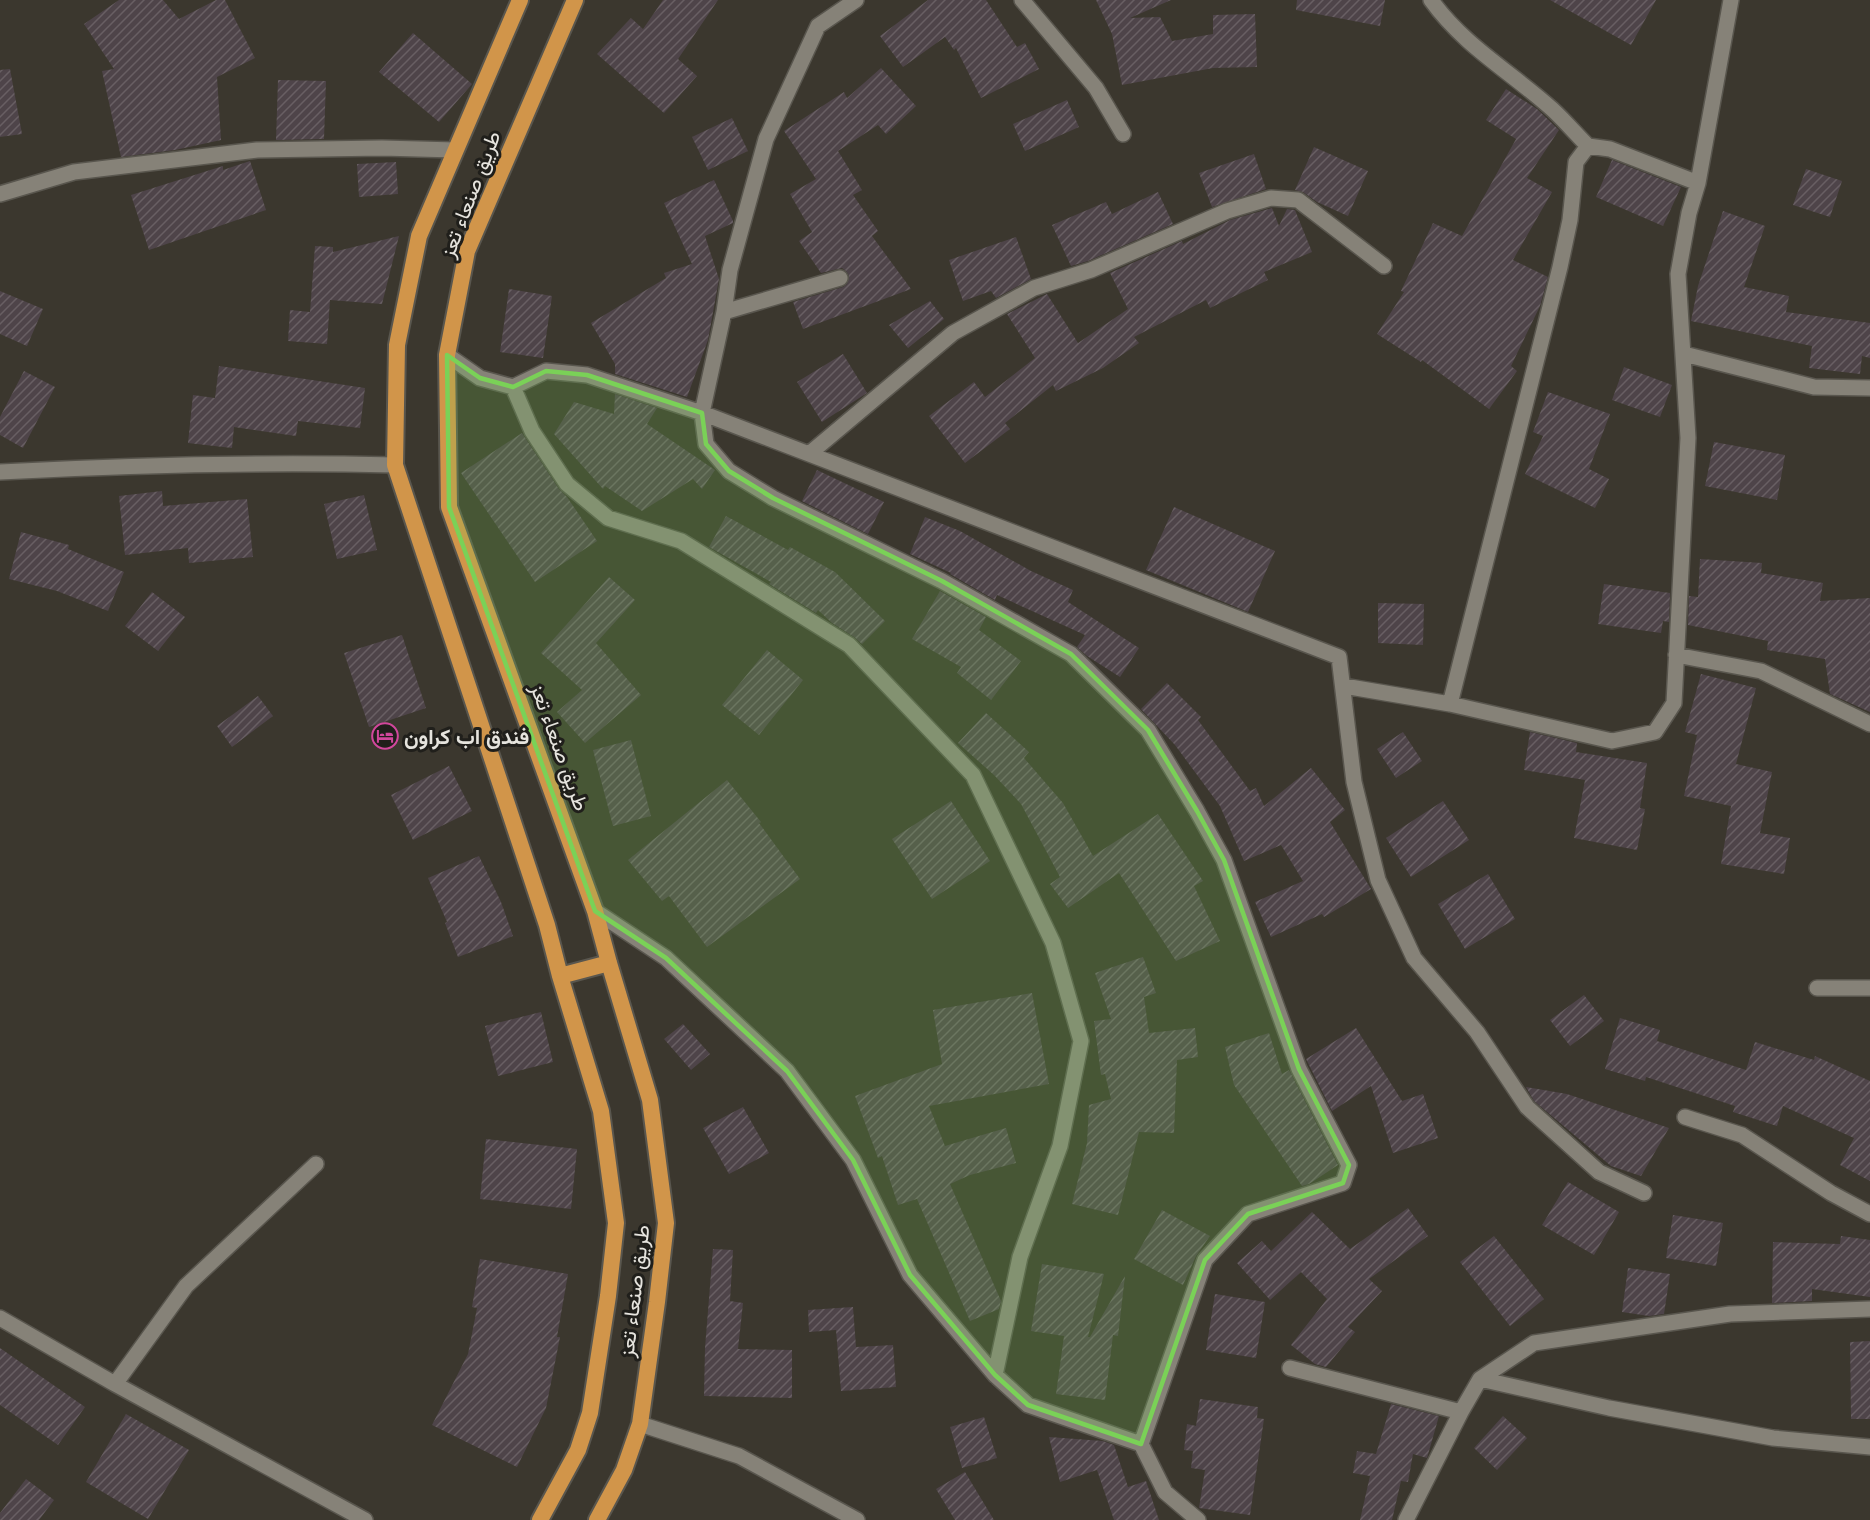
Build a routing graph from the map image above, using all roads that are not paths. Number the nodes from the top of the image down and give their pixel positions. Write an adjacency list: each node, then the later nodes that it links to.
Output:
1 (520, 0): 9 (highway, طريق صنعاء تعز)
2 (575, 0): 16 (highway, طريق صنعاء تعز)
3 (856, 0): 14 (street)
4 (1022, 0): 7 (street)
5 (1431, 0): 8 (street)
6 (1731, 0): 10 (street)
7 (1123, 134)
8 (1588, 146): 10 (street); 25 (street)
9 (455, 150): 11 (street); 21 (highway, طريق صنعاء تعز)
10 (1698, 183): 15 (street)
11 (0, 194)
12 (1384, 266): 20 (street)
13 (840, 278): 14 (street)
14 (724, 312): 19 (street)
15 (1684, 354): 18 (street); 23 (street)
16 (447, 355): 17 (street); 27 (highway, طريق صنعاء تعز)
17 (513, 387): 19 (street); 39 (street)
18 (1870, 388)
19 (702, 413): 20 (street); 44 (street)
20 (809, 454): 24 (street)
21 (395, 465): 22 (street); 29 (highway, طريق صنعاء تعز)
22 (0, 472)
23 (1676, 655): 25 (street); 26 (street)
24 (1344, 686): 25 (street); 34 (street)
25 (1450, 704)
26 (1870, 724)
27 (595, 911): 28 (highway, طريق صنعاء تعز); 39 (street)
28 (609, 963): 29 (highway); 43 (highway, طريق صنعاء تعز)
29 (560, 976): 47 (highway, طريق صنعاء تعز)
30 (1817, 988): 31 (street)
31 (1870, 988)
32 (1685, 1117): 35 (street)
33 (316, 1164): 41 (street)
34 (1644, 1193)
35 (1870, 1214)
36 (1870, 1309): 40 (street)
37 (0, 1318): 41 (street)
38 (1290, 1368): 42 (street)
39 (996, 1376): 44 (street)
40 (1480, 1379): 42 (street); 45 (street)
41 (115, 1384): 46 (street)
42 (1461, 1412): 51 (street)
43 (639, 1424): 48 (highway, طريق صنعاء تعز); 49 (street)
44 (1141, 1444): 50 (street)
45 (1870, 1447)
46 (365, 1520)
47 (540, 1520)
48 (597, 1520)
49 (857, 1520)
50 (1198, 1520)
51 (1406, 1520)

